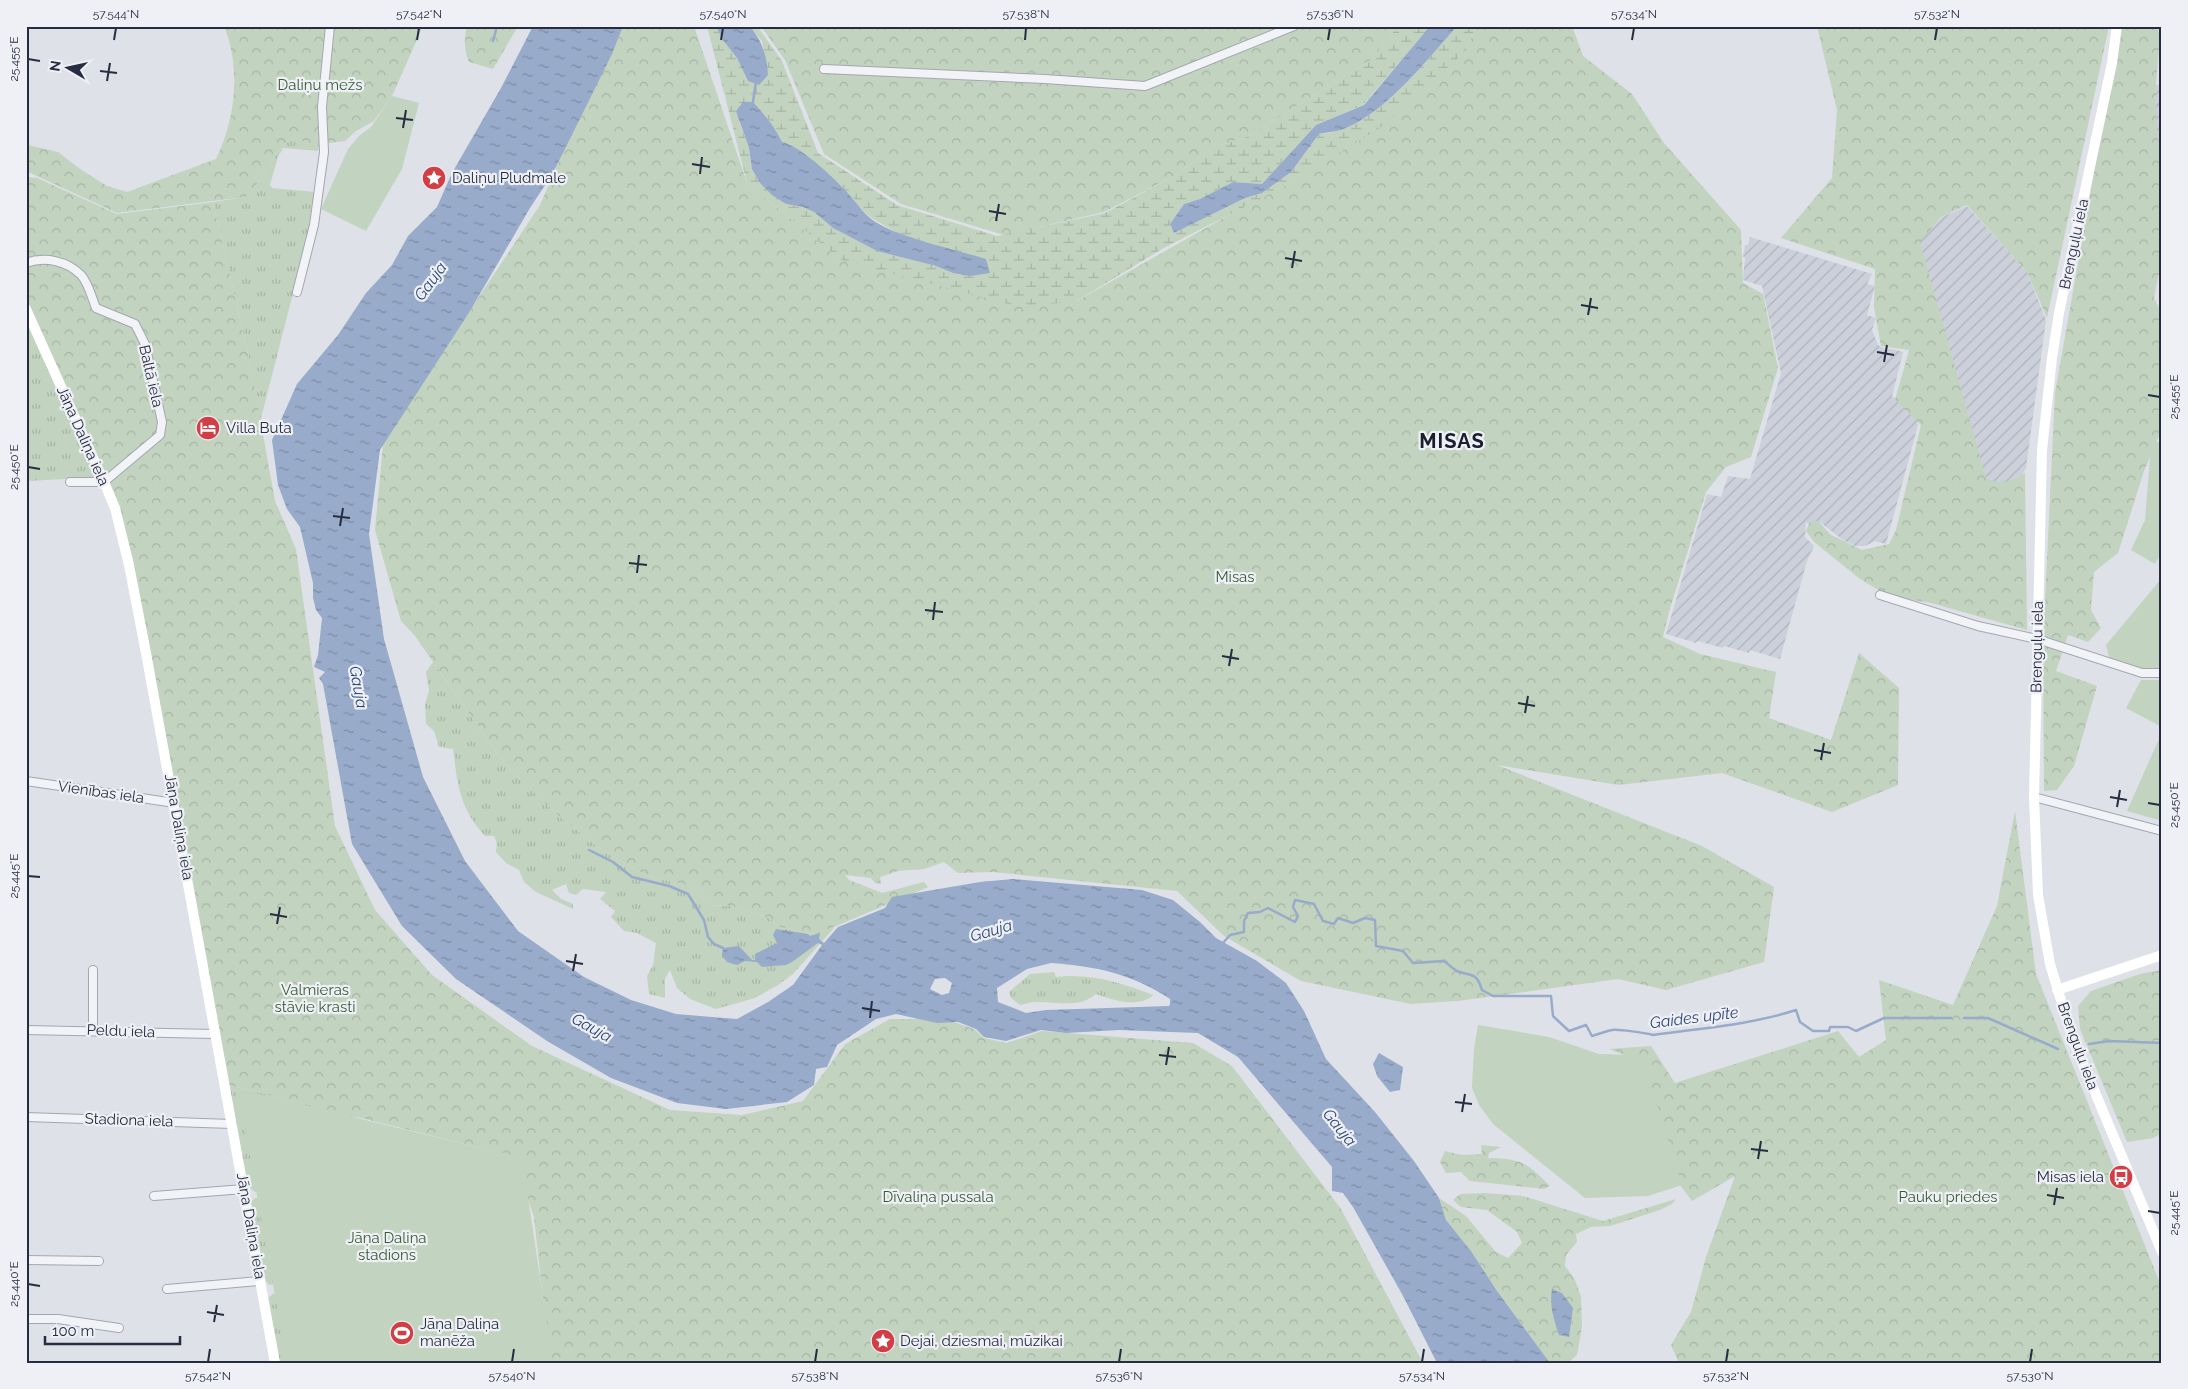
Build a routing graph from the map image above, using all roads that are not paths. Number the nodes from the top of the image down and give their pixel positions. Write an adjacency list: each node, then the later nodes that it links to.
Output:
1 (330, 26): 6 (street)
2 (1294, 26): 4 (street)
3 (2117, 26): 11 (street, Brenguļu iela)
4 (824, 69)
5 (26, 263): 9 (street, Baltā iela)
6 (297, 292)
7 (26, 309): 9 (street, Jāņa Daliņa iela)
8 (70, 482): 9 (street)
9 (104, 482): 15 (street, Jāņa Daliņa iela)
10 (1880, 595): 11 (street)
11 (2037, 639): 12 (street); 14 (street, Brenguļu iela)
12 (2162, 673)
13 (26, 781): 15 (street, Vienības iela)
14 (2034, 797): 16 (street); 19 (street, Brenguļu iela)
15 (175, 803): 22 (street, Jāņa Daliņa iela)
16 (2162, 831)
17 (2162, 955): 19 (street)
18 (94, 970): 21 (street)
19 (2057, 990): 27 (street, Brenguļu iela)
20 (26, 1030): 21 (street, Peldu iela)
21 (92, 1030): 22 (street, Peldu iela)
22 (216, 1034): 24 (street, Jāņa Daliņa iela)
23 (26, 1117): 24 (street, Stadiona iela)
24 (232, 1124): 25 (street, Jāņa Daliņa iela)
25 (244, 1189): 26 (street); 30 (street, Jāņa Daliņa iela)
26 (154, 1196)
27 (2162, 1252)
28 (26, 1260): 29 (street)
29 (99, 1261)
30 (260, 1281): 31 (street); 34 (street, Jāņa Daliņa iela)
31 (167, 1289)
32 (26, 1320): 33 (street)
33 (119, 1328)
34 (275, 1363)

